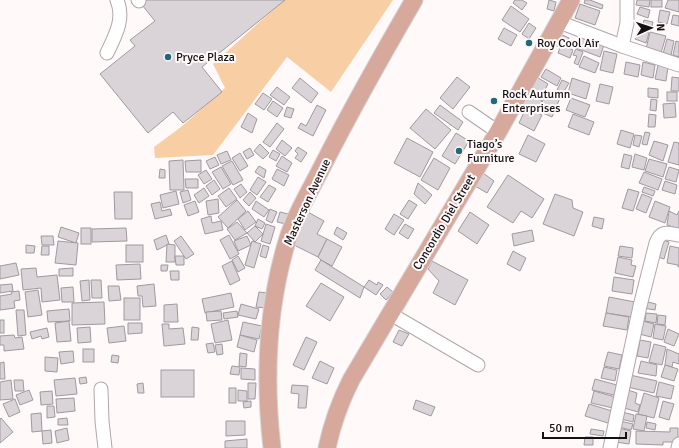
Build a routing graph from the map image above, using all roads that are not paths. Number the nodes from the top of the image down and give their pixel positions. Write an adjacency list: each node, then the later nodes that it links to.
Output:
1 (117, 0): 7 (street)
2 (414, 0): 17 (main road, Masterson Avenue)
3 (571, 0): 5 (main road, Concordio Diel Street)
4 (627, 0): 6 (street)
5 (559, 22): 6 (street); 10 (main road, Concordio Diel Street)
6 (622, 46): 8 (street)
7 (107, 53)
8 (679, 65)
9 (468, 112): 10 (street)
10 (498, 132): 12 (main road, Concordio Diel Street)
11 (679, 235): 19 (street)
12 (389, 313): 13 (street); 18 (main road, Concordio Diel Street)
13 (478, 365)
14 (101, 389): 16 (street)
15 (679, 444): 20 (street)
16 (105, 448)
17 (272, 448)
18 (327, 448)
19 (610, 448)
20 (678, 448)

